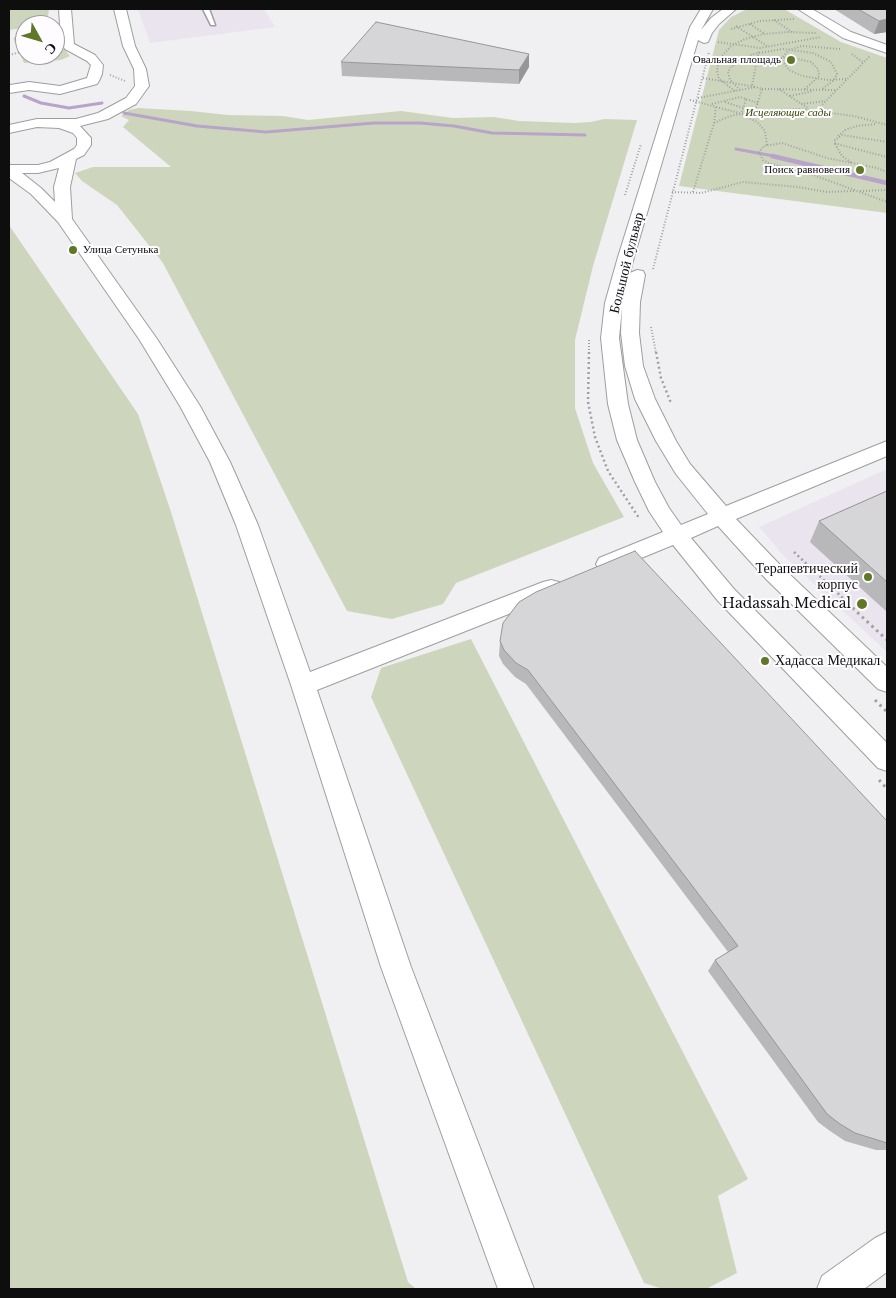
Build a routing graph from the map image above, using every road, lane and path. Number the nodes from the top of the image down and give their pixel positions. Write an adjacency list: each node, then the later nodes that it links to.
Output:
1 (65, 9): 31 (street)
2 (120, 9): 50 (street)
3 (206, 9): 9 (lane)
4 (707, 9): 94 (street, Большой бульвар)
5 (802, 14): 7 (path); 22 (street)
6 (731, 16): 10 (path); 93 (street, Большой бульвар)
7 (774, 20): 8 (path); 12 (path)
8 (749, 23): 10 (path); 13 (path)
9 (213, 24)
10 (737, 27): 11 (path); 16 (path)
11 (730, 29)
12 (792, 32): 13 (path); 14 (path)
13 (766, 34): 16 (path)
14 (822, 34)
15 (829, 35): 19 (path)
16 (752, 37): 18 (path); 19 (path)
17 (712, 42): 18 (path)
18 (734, 44): 20 (path); 35 (path)
19 (767, 47): 20 (path)
20 (760, 48): 25 (path)
21 (791, 49): 23 (path); 25 (path); 28 (path); 36 (path)
22 (887, 49)
23 (843, 50)
24 (710, 51): 32 (path)
25 (759, 52): 29 (path); 37 (path)
26 (850, 53): 30 (path)
27 (873, 53): 30 (path)
28 (782, 57): 29 (path); 33 (path); 33 (path)
29 (757, 61): 38 (path)
30 (864, 62): 34 (path)
31 (96, 74): 40 (street); 50 (path)
32 (703, 78): 35 (path); 54 (path)
33 (817, 79): 36 (path); 43 (path)
34 (847, 79): 36 (path); 47 (path)
35 (721, 80): 37 (path); 48 (path)
36 (834, 80): 46 (path)
37 (731, 82): 38 (path); 44 (path)
38 (752, 84): 39 (path)
39 (756, 87): 42 (path); 44 (path)
40 (9, 88): 66 (street)
41 (778, 88): 42 (path); 43 (path); 51 (path)
42 (762, 89): 57 (path)
43 (805, 89): 45 (path)
44 (740, 90): 48 (path)
45 (816, 90): 46 (path); 51 (path)
46 (822, 90): 47 (path)
47 (836, 90): 56 (path)
48 (735, 91): 49 (path)
49 (728, 92): 52 (path); 54 (path)
50 (136, 96): 67 (street)
51 (790, 96): 59 (path)
52 (740, 97): 53 (path); 55 (path)
53 (746, 99): 57 (path); 61 (path)
54 (697, 100): 58 (path); 85 (path)
55 (723, 101): 58 (path); 61 (path)
56 (826, 101): 59 (path); 64 (path)
57 (758, 103): 63 (path)
58 (711, 104): 60 (path)
59 (801, 104): 62 (path)
60 (716, 106): 65 (path); 68 (path)
61 (743, 108): 65 (path)
62 (811, 110): 63 (path); 64 (path)
63 (755, 111): 65 (path)
64 (815, 111): 70 (path)
65 (741, 113): 68 (path); 77 (path)
66 (20, 116): 69 (street); 72 (street)
67 (104, 116): 69 (street); 73 (street)
68 (714, 123): 86 (path)
69 (61, 124): 73 (street)
70 (880, 124): 71 (path); 74 (path)
71 (887, 125)
72 (9, 129)
73 (83, 135): 79 (street)
74 (838, 136): 75 (path); 76 (path)
75 (887, 142)
76 (835, 143): 78 (path); 80 (path)
77 (767, 145): 80 (path); 84 (path)
78 (887, 157)
79 (69, 158): 81 (street); 88 (street)
80 (853, 163): 82 (path)
81 (9, 170): 88 (street)
82 (887, 172)
83 (887, 190): 84 (path)
84 (858, 191): 86 (path); 87 (path)
85 (672, 192): 86 (path); 89 (path)
86 (693, 192)
87 (887, 202)
88 (64, 219): 98 (street)
89 (653, 271)
90 (650, 320): 91 (path)
91 (673, 410)
92 (887, 448): 93 (street)
93 (721, 516): 94 (street); 97 (street, Большой бульвар)
94 (676, 534): 98 (street); 99 (street, Большой бульвар)
95 (794, 552): 96 (path)
96 (887, 640)
97 (887, 682)
98 (303, 685): 101 (street)
99 (887, 760)
100 (887, 1250): 102 (street)
101 (516, 1289)
102 (835, 1289)

